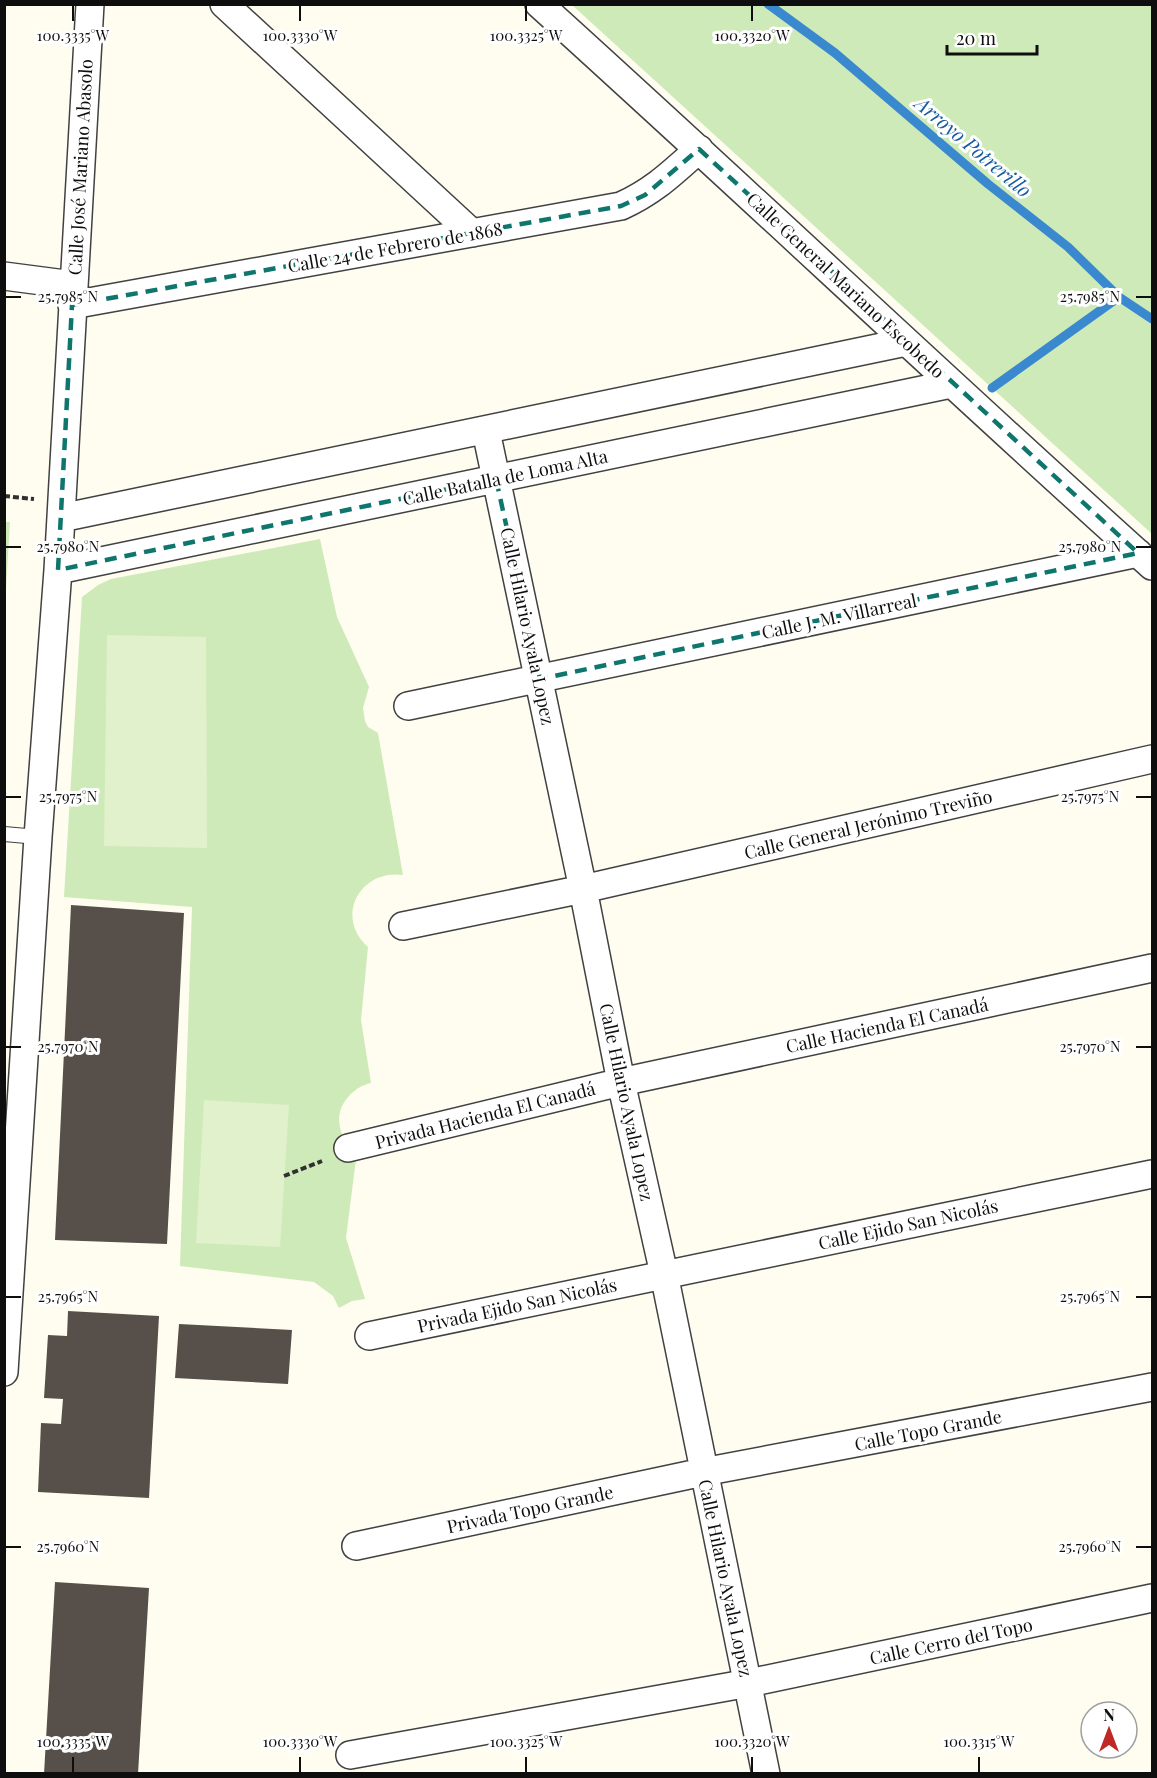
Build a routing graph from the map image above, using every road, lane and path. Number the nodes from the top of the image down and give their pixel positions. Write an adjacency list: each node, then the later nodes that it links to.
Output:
1 (90, 4): 7 (street, Calle José Mariano Abasolo)
2 (224, 4): 5 (street)
3 (539, 4): 4 (street, Calle General Mariano Escobedo)
4 (699, 149): 5 (street, Calle 24 de Febrero de 1868); 8 (street, Calle General Mariano Escobedo)
5 (472, 233): 7 (street, Calle 24 de Febrero de 1868)
6 (4, 276): 7 (street, Calle 24 de Febrero de 1868)
7 (73, 295): 12 (street, Calle José Mariano Abasolo)
8 (906, 342): 9 (street, Calle General Mariano Escobedo); 10 (street)
9 (951, 384): 11 (street, Calle Batalla de Loma Alta); 13 (street, Calle General Mariano Escobedo)
10 (486, 431): 11 (street, Calle Hilario Ayala Lopez); 12 (street)
11 (496, 479): 14 (street, Calle Batalla de Loma Alta); 15 (street, Calle Hilario Ayala Lopez)
12 (61, 518): 14 (street, Calle José Mariano Abasolo)
13 (1145, 560): 15 (street, Calle J. M. Villarreal)
14 (58, 570): 19 (street, Calle José Mariano Abasolo)
15 (540, 679): 16 (street, Calle J. M. Villarreal); 20 (street, Calle Hilario Ayala Lopez)
16 (408, 706)
17 (1152, 759): 20 (street, Calle General Jerónimo Treviño)
18 (4, 834): 19 (lane)
19 (38, 837): 29 (street, Calle José Mariano Abasolo)
20 (584, 889): 21 (street, Calle General Jerónimo Treviño); 23 (street, Calle Hilario Ayala Lopez)
21 (403, 926)
22 (1152, 968): 23 (street, Calle Hacienda El Canadá)
23 (621, 1082): 24 (street, Privada Hacienda El Canadá); 27 (street, Calle Hilario Ayala Lopez)
24 (348, 1148): 26 (path)
25 (1152, 1174): 27 (street, Calle Ejido San Nicolás)
26 (284, 1176)
27 (664, 1274): 28 (street, Privada Ejido San Nicolás); 31 (street, Calle Hilario Ayala Lopez)
28 (369, 1335)
29 (4, 1372)
30 (1152, 1387): 31 (street, Calle Topo Grande)
31 (703, 1473): 32 (street, Privada Topo Grande); 34 (street, Calle Hilario Ayala Lopez)
32 (356, 1546)
33 (1152, 1598): 34 (street, Calle Cerro del Topo)
34 (749, 1683): 35 (street, Calle Cerro del Topo); 36 (street, Calle Hilario Ayala Lopez)
35 (350, 1755)
36 (766, 1773)

